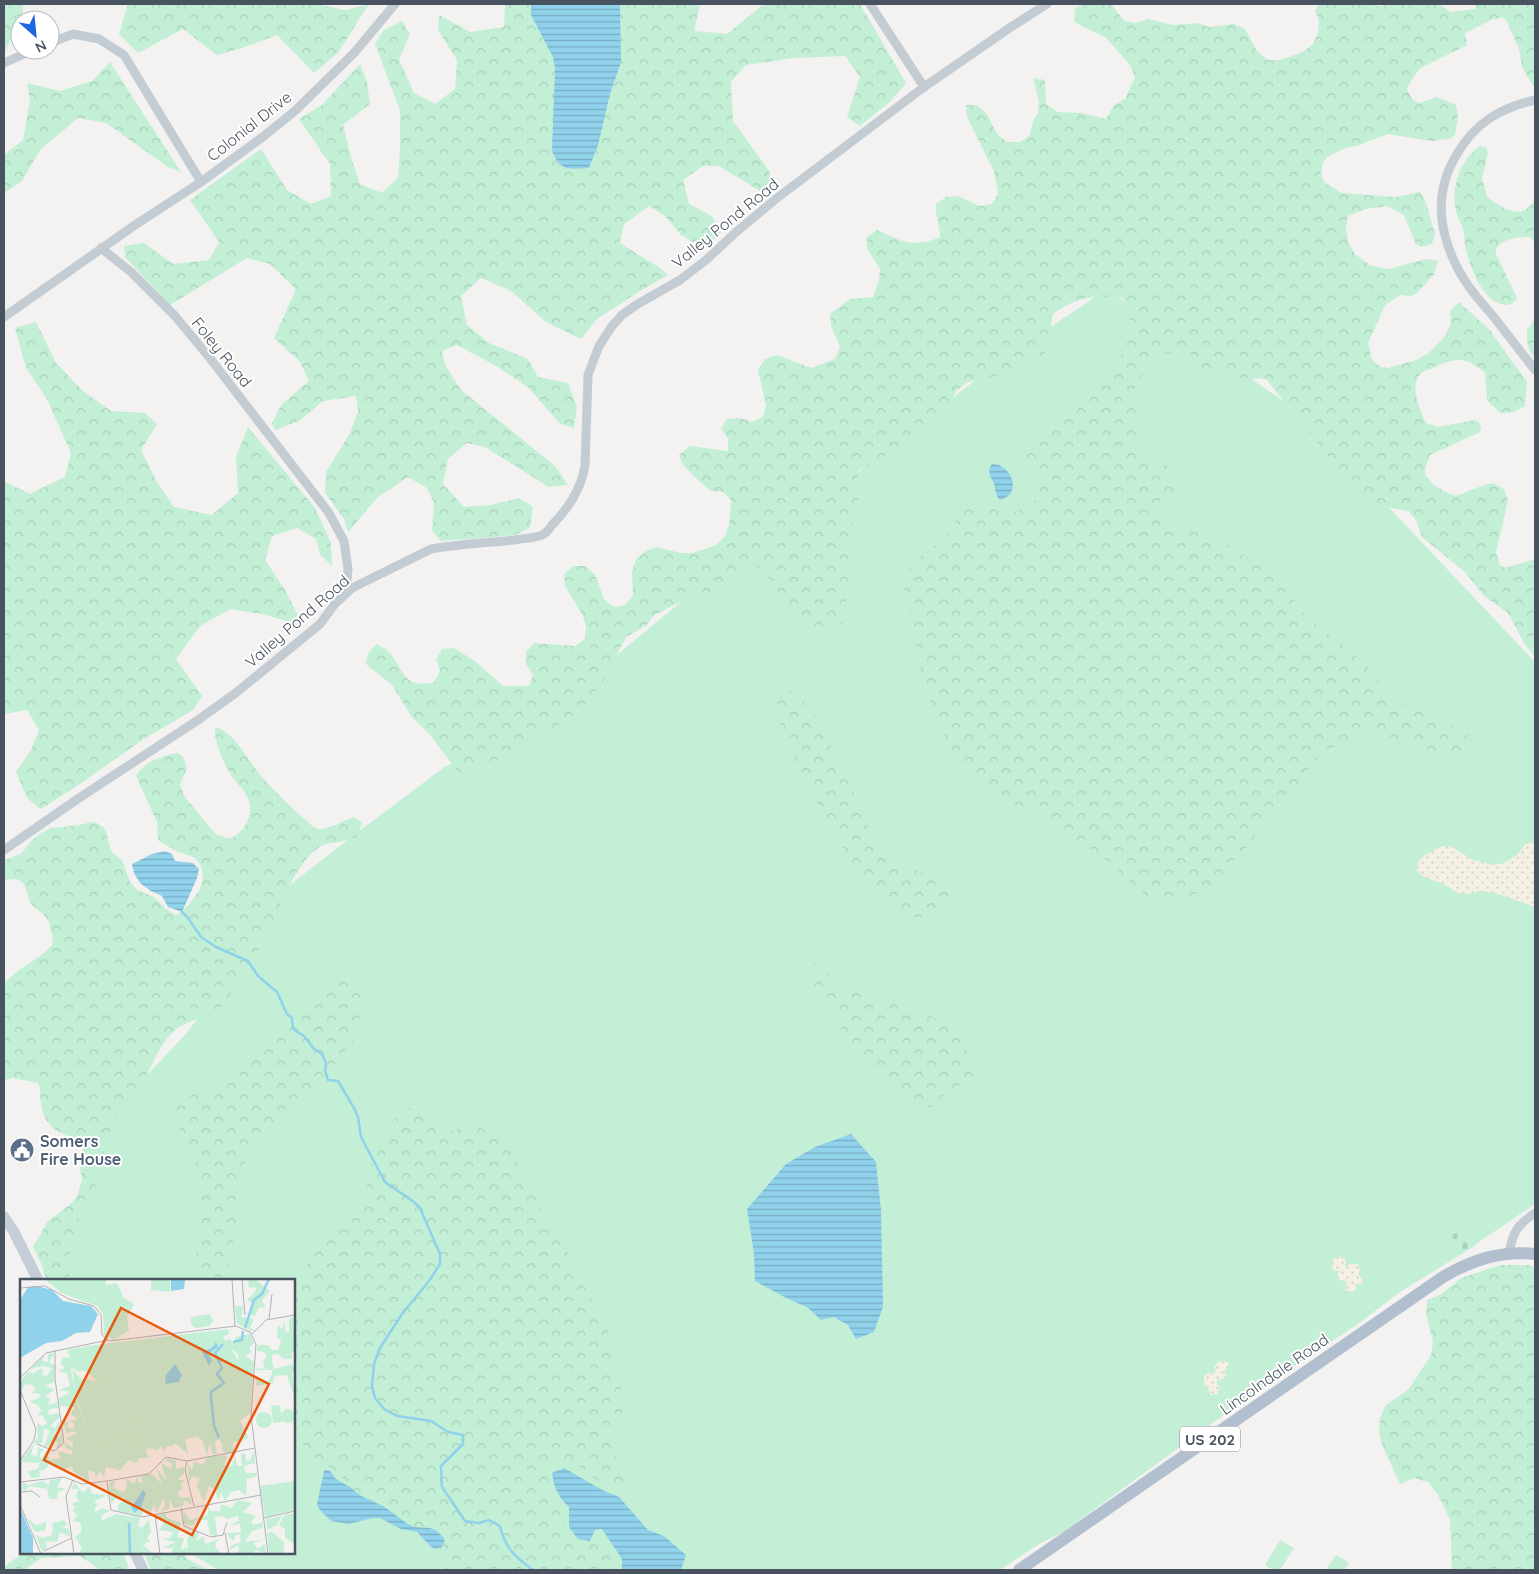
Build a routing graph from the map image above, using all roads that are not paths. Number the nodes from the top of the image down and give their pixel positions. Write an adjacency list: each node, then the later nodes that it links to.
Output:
1 (382, 4): 5 (street)
2 (395, 4): 5 (street, Colonial Drive)
3 (870, 4): 7 (street)
4 (1047, 4): 7 (street, Valley Pond Road)
5 (388, 12): 9 (street, Colonial Drive)
6 (60, 40): 9 (street)
7 (924, 87): 13 (street, Valley Pond Road)
8 (1535, 100): 12 (street)
9 (201, 182): 10 (street, Colonial Drive)
10 (101, 248): 11 (street); 13 (street, Foley Road)
11 (4, 317)
12 (1535, 370)
13 (346, 593): 14 (street, Valley Pond Road)
14 (4, 850)
15 (1535, 1213): 17 (street)
16 (4, 1217): 19 (main road)
17 (1509, 1253): 18 (main road, Lincolndale Road / US 202); 22 (main road, Lincolndale Road / US 202)
18 (1535, 1254)
19 (38, 1279)
20 (135, 1554): 21 (main road)
21 (143, 1570)
22 (1019, 1570)

